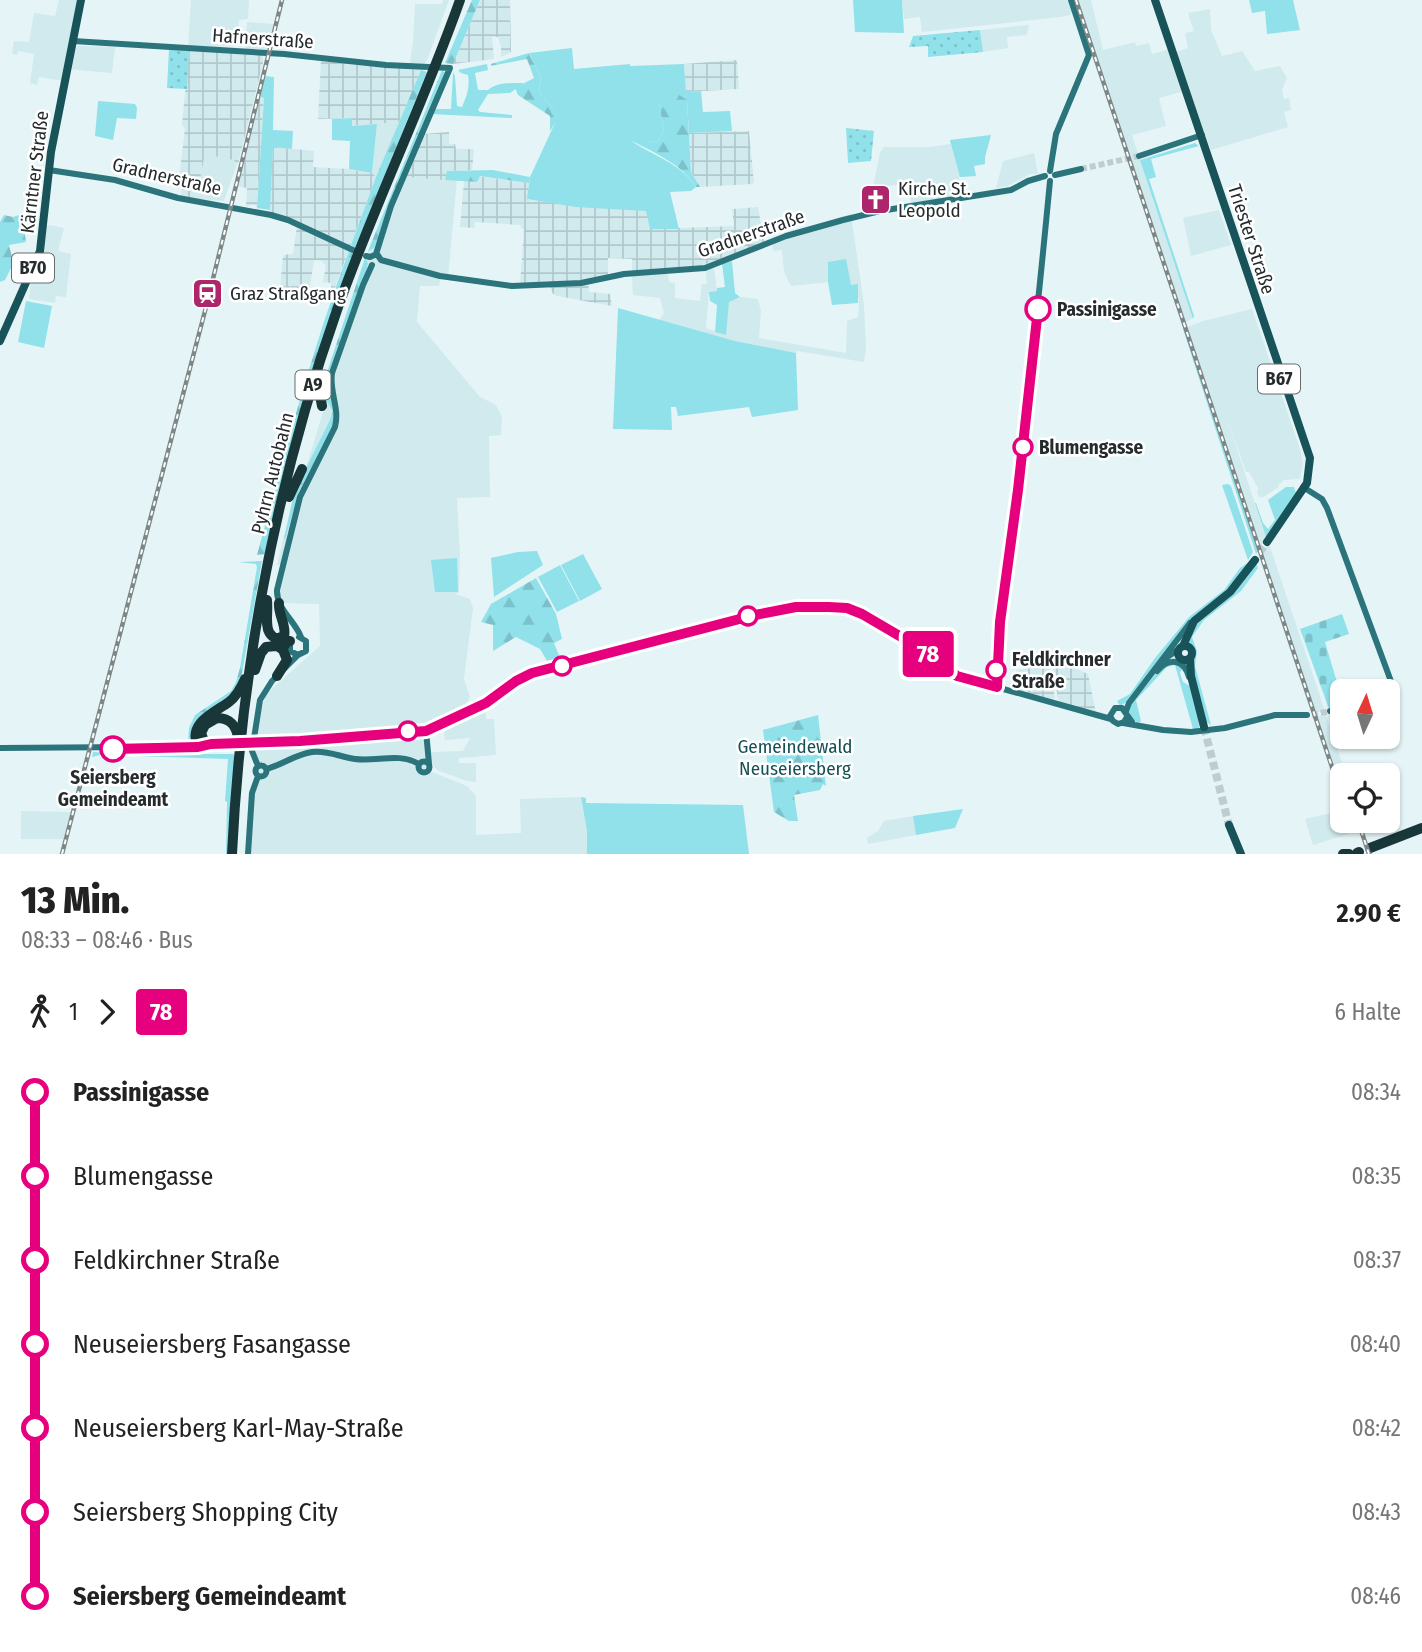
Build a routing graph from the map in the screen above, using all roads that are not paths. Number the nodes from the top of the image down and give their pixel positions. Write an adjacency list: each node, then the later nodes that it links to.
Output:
1 (81, 0): 5 (main road, Kärntner Straße / B70)
2 (463, 0): 6 (highway, Pyhrn Autobahn / A9)
3 (1071, 0): 11 (main road)
4 (1154, 0): 7 (main road, Triester Straße / B67)
5 (73, 41): 6 (main road, Hafnerstraße); 10 (main road, Kärntner Straße / B70)
6 (443, 63): 12 (main road); 12 (highway, Pyhrn Autobahn / A9)
7 (1200, 135): 8 (main road); 17 (main road, Triester Straße / B67)
8 (1139, 156)
9 (1081, 169): 11 (main road, Gradnerstraße)
10 (49, 170): 12 (main road, Gradnerstraße); 13 (main road, Kärntner Straße / B70)
11 (1050, 176): 12 (main road, Gradnerstraße); 33 (main road)
12 (367, 258): 14 (highway, Pyhrn Autobahn / A9); 22 (main road); 28 (highway, Pyhrn Autobahn / A9)
13 (0, 341)
14 (321, 378): 15 (highway); 18 (highway, Pyhrn Autobahn / A9)
15 (322, 406)
16 (302, 468): 18 (highway)
17 (1303, 487): 19 (main road, B67); 32 (main road)
18 (289, 497): 21 (highway, Pyhrn Autobahn / A9)
19 (1267, 542)
20 (1257, 556): 23 (main road)
21 (267, 600): 24 (highway); 28 (highway, Pyhrn Autobahn / A9)
22 (279, 603): 24 (highway); 25 (main road)
23 (1214, 605): 26 (main road); 27 (main road)
24 (276, 642): 25 (highway); 28 (highway); 29 (highway)
25 (294, 645): 29 (main road)
26 (1184, 652): 27 (main road); 31 (main road)
27 (1157, 666): 30 (main road)
28 (253, 668): 39 (highway); 43 (highway, Pyhrn Autobahn / A9); 52 (highway, Pyhrn Autobahn / A9)
29 (277, 676): 44 (main road)
30 (1150, 676): 31 (main road); 34 (main road)
31 (1191, 679): 37 (main road)
32 (1389, 679)
33 (997, 687): 36 (main road); 38 (main road)
34 (1125, 715): 35 (main road); 36 (main road); 36 (main road)
35 (1310, 715)
36 (1111, 716)
37 (1204, 727)
38 (426, 731): 41 (main road); 45 (main road)
39 (197, 743): 40 (highway); 41 (main road); 42 (main road); 43 (highway)
40 (211, 744): 41 (main road)
41 (228, 746)
42 (0, 748)
43 (239, 753): 51 (highway, Pyhrn Autobahn / A9)
44 (258, 766): 45 (main road); 46 (main road)
45 (266, 769): 46 (main road)
46 (258, 776): 53 (main road)
47 (1229, 825): 54 (main road)
48 (1422, 828): 50 (highway)
49 (1422, 835): 50 (highway)
50 (1361, 852): 55 (highway)
51 (232, 854)
52 (238, 854)
53 (248, 854)
54 (1241, 854)
55 (1343, 854)

